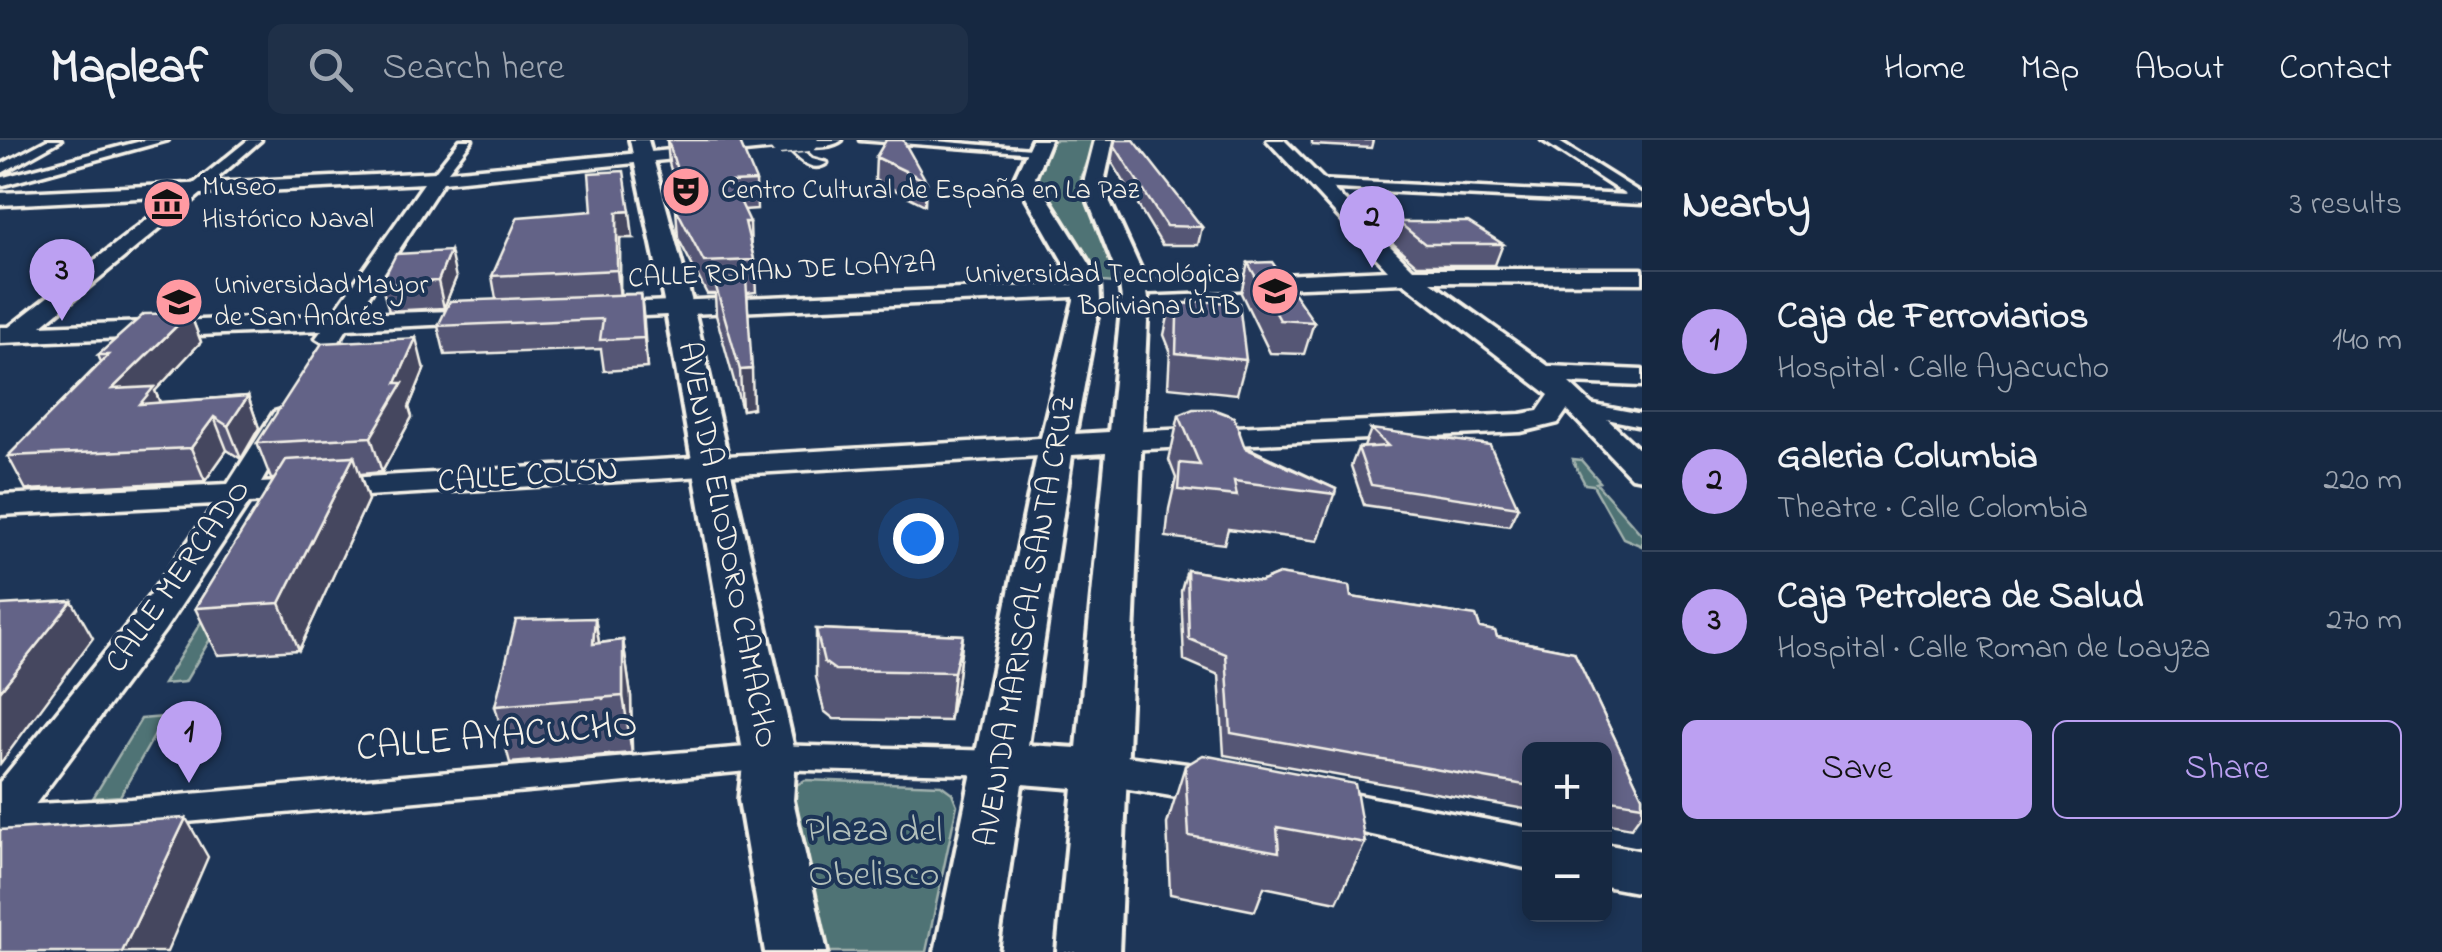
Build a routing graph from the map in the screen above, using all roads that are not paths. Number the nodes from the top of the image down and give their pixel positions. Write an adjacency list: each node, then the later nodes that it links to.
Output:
1 (55, 140): 14 (street)
2 (162, 140): 15 (street)
3 (255, 140): 19 (street)
4 (466, 140): 16 (street)
5 (831, 140): 11 (main road, bridge)
6 (866, 140): 10 (street)
7 (1104, 140): 25 (main road)
8 (1275, 140): 18 (main road)
9 (1548, 140): 21 (street)
10 (1038, 145): 24 (main road)
11 (787, 147): 12 (main road); 13 (street)
12 (646, 151): 16 (main road); 26 (main road, AVENIDA ELIODORO CAMACHO)
13 (820, 163)
14 (0, 171): 15 (street)
15 (32, 173): 17 (street)
16 (437, 177): 19 (main road); 29 (main road)
17 (0, 182)
18 (1318, 184): 21 (street); 22 (main road)
19 (195, 190): 20 (main road); 30 (main road)
20 (0, 199)
21 (1642, 199)
22 (1407, 276): 23 (main road); 25 (main road); 32 (main road)
23 (1642, 276)
24 (1086, 290): 25 (main road); 26 (main road, CALLE ROMAN DE LOAYZA); 38 (main road, AVENIDA MARISCAL SANTA CRUZ)
25 (1133, 290): 37 (main road, AVENIDA MARISCAL SANTA CRUZ)
26 (679, 306): 27 (main road, CALLE ROMAN DE LOAYZA); 39 (main road, AVENIDA ELIODORO CAMACHO)
27 (565, 312)
28 (508, 316): 29 (main road)
29 (336, 326): 30 (main road); 31 (main road)
30 (5, 339)
31 (318, 359)
32 (1541, 374): 33 (main road); 35 (main road)
33 (1642, 378)
34 (299, 392): 41 (main road, CALLE MERCADO)
35 (1574, 401): 36 (street); 37 (main road); 40 (main road)
36 (1642, 420)
37 (1126, 441): 38 (main road); 45 (main road, AVENIDA MARISCAL SANTA CRUZ)
38 (1056, 446): 39 (main road, CALLE COLÓN); 44 (main road, AVENIDA MARISCAL SANTA CRUZ)
39 (709, 464): 41 (main road, CALLE COLÓN); 43 (main road, AVENIDA ELIODORO CAMACHO)
40 (1642, 470)
41 (242, 493): 42 (main road, CALLE COLÓN); 46 (main road, CALLE MERCADO)
42 (0, 505)
43 (770, 757): 44 (street, CALLE AYACUCHO); 46 (street, CALLE AYACUCHO); 50 (main road, AVENIDA ELIODORO CAMACHO)
44 (1002, 763): 45 (main road); 51 (main road, AVENIDA MARISCAL SANTA CRUZ)
45 (1103, 770): 47 (main road); 52 (main road, AVENIDA MARISCAL SANTA CRUZ)
46 (0, 818)
47 (1522, 848)
48 (1612, 866): 49 (main road)
49 (1642, 872)
50 (796, 952)
51 (966, 952)
52 (1088, 952)

